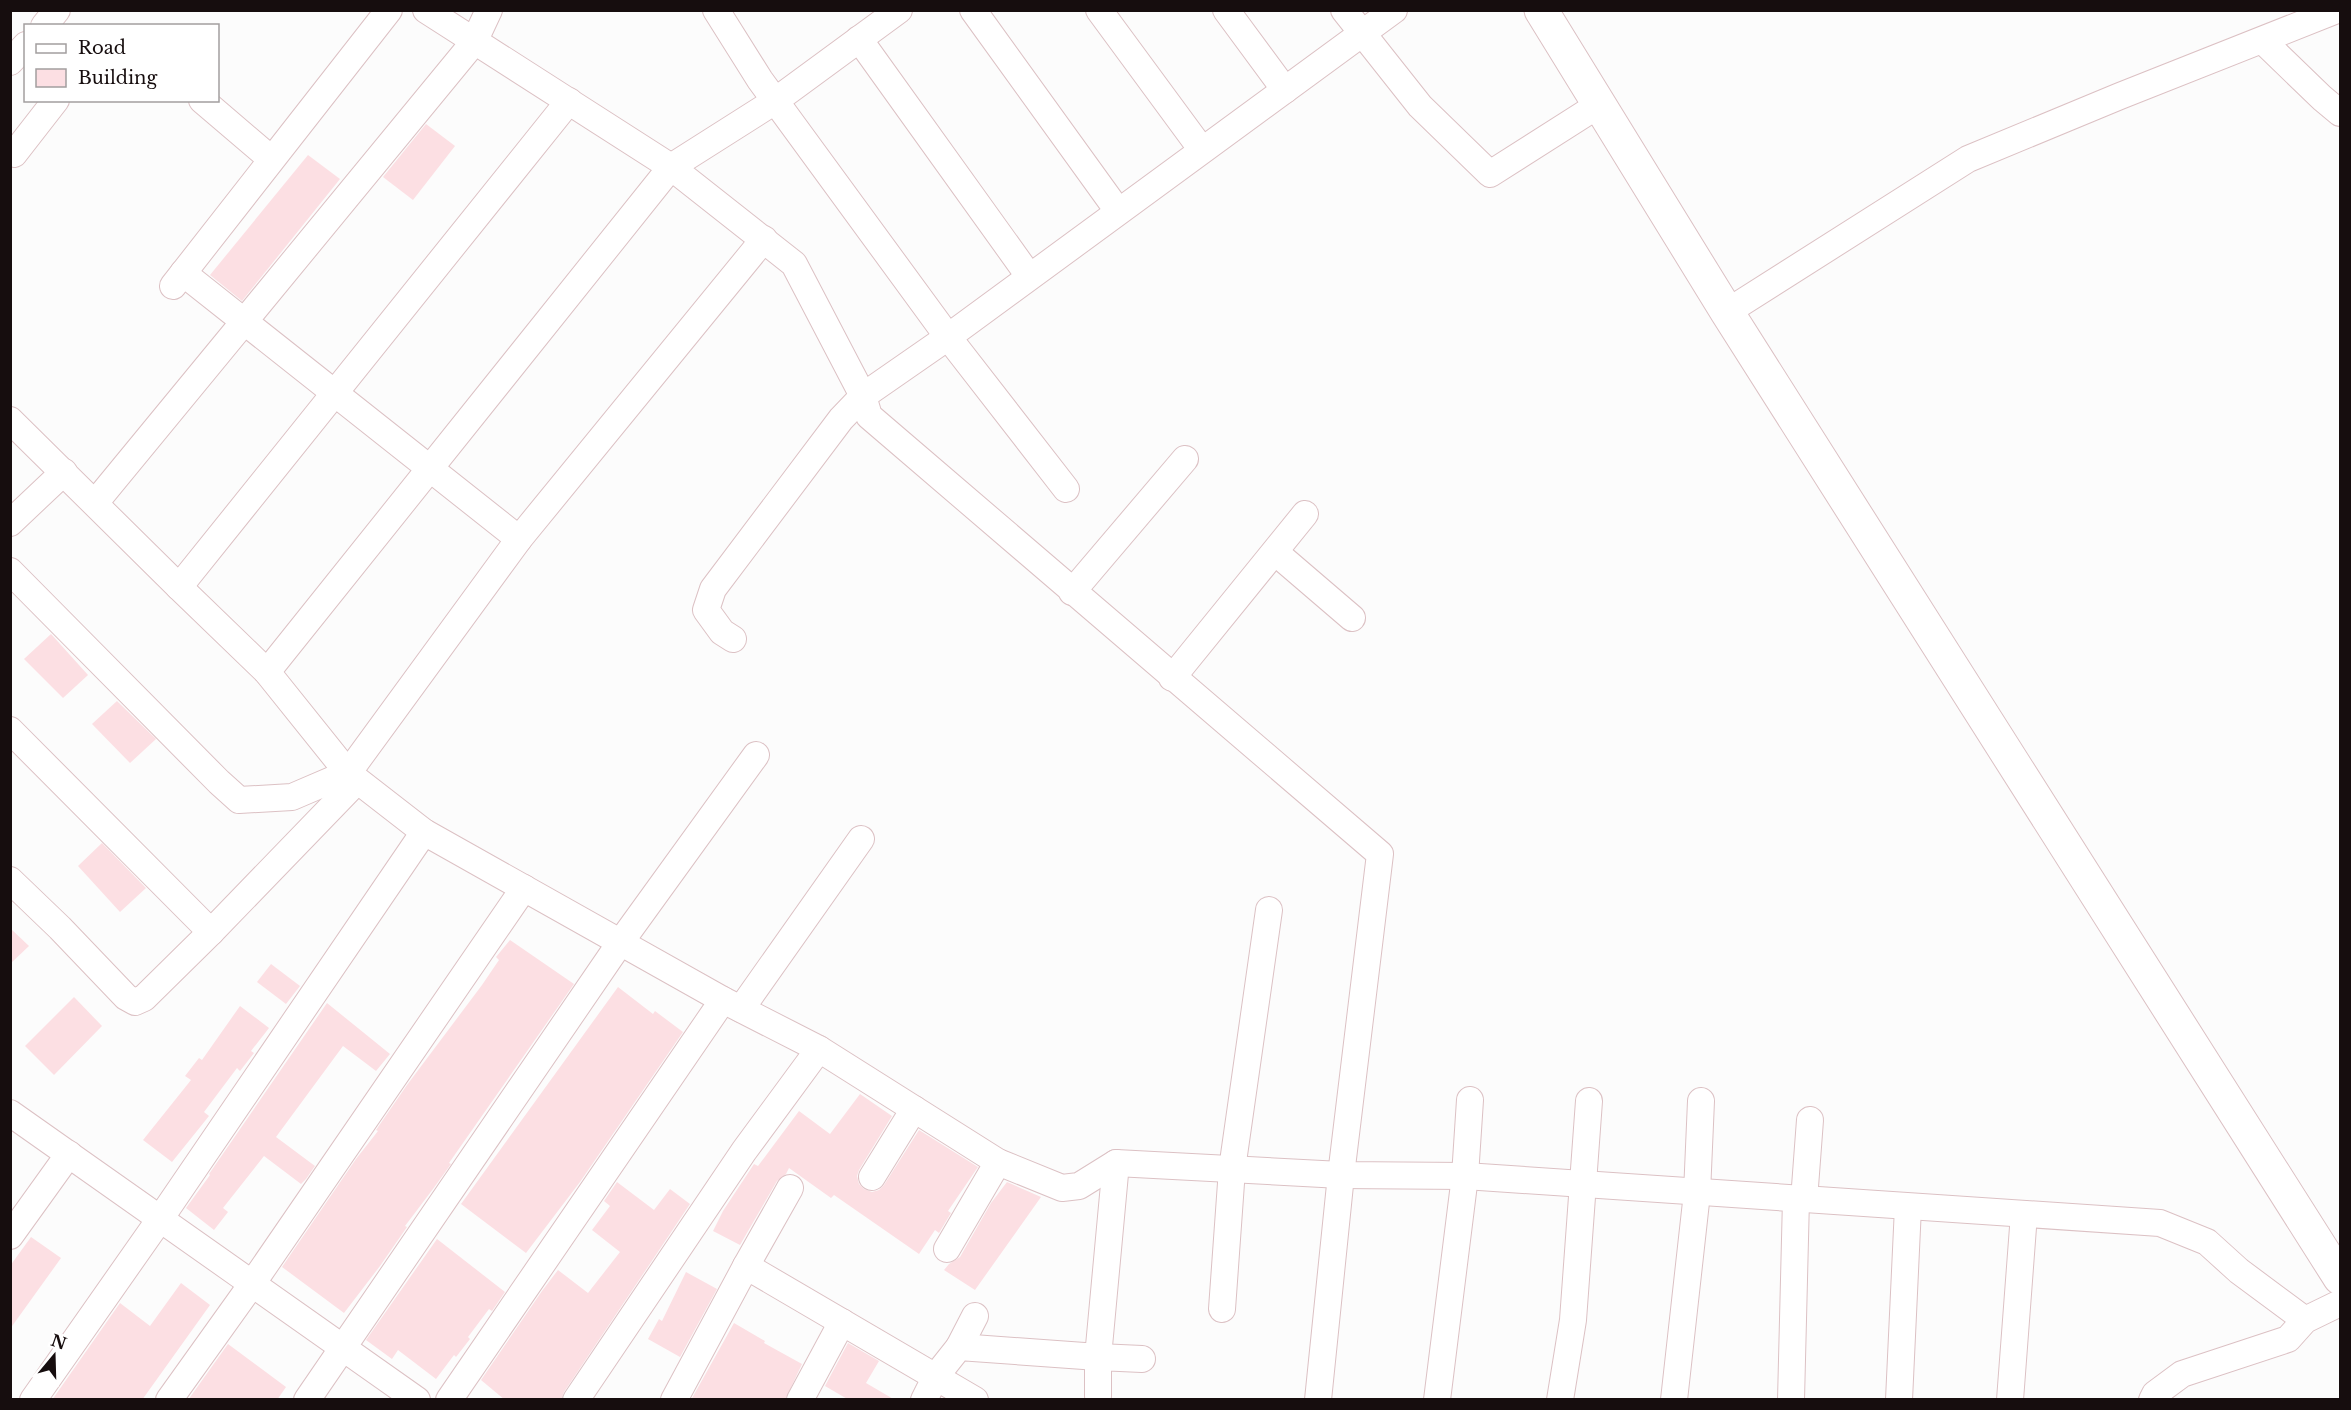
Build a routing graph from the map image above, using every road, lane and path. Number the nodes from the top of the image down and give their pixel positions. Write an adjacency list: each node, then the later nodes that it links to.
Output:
1 (57, 10): 14 (street)
2 (389, 10): 30 (street)
3 (426, 10): 18 (street)
4 (489, 10): 18 (street)
5 (716, 10): 22 (street)
6 (898, 10): 16 (street)
7 (973, 10): 32 (street)
8 (1099, 10): 28 (street)
9 (1226, 10): 21 (street)
10 (1344, 10): 15 (street)
11 (1394, 10): 15 (street)
12 (1541, 10): 26 (main road)
13 (2337, 10): 17 (street)
14 (46, 24)
15 (1361, 34): 21 (street); 26 (street)
16 (859, 39): 22 (street); 34 (street)
17 (2263, 41): 27 (street); 35 (street)
18 (474, 42): 23 (street); 36 (street)
19 (24, 47): 20 (street)
20 (10, 62)
21 (1285, 90): 28 (street)
22 (775, 100): 31 (street); 37 (street)
23 (569, 101): 31 (street); 38 (street)
24 (54, 102): 29 (street)
25 (204, 102): 30 (street)
26 (1600, 104): 35 (main road)
27 (2340, 113)
28 (1202, 150): 32 (street)
29 (14, 154)
30 (271, 159): 36 (street)
31 (671, 167): 33 (street); 42 (street)
32 (1118, 211): 34 (street)
33 (764, 239): 39 (street); 48 (street)
34 (1029, 276): 37 (street)
35 (1727, 312): 92 (main road)
36 (243, 320): 38 (street); 45 (street)
37 (948, 337): 39 (street); 44 (street)
38 (336, 394): 42 (street); 51 (street)
39 (863, 396): 52 (street); 54 (street)
40 (10, 420): 43 (street)
41 (1185, 459): 52 (street)
42 (430, 468): 48 (street); 55 (street)
43 (64, 471): 45 (street); 47 (street)
44 (1066, 489)
45 (95, 503): 51 (street)
46 (1305, 514): 49 (street)
47 (10, 523)
48 (519, 538): 59 (street)
49 (1275, 552): 53 (street); 56 (street)
50 (10, 571): 59 (street)
51 (179, 587): 55 (street)
52 (1072, 592): 56 (street)
53 (1352, 618)
54 (733, 639)
55 (267, 672): 59 (street)
56 (1172, 678): 79 (street)
57 (10, 730): 65 (street)
58 (756, 755): 66 (street)
59 (353, 777): 60 (street); 65 (street)
60 (424, 832): 63 (street); 88 (street)
61 (861, 839): 67 (street)
62 (10, 880): 65 (street)
63 (524, 888): 66 (street); 93 (street)
64 (1269, 910): 78 (street)
65 (211, 932)
66 (620, 943): 67 (street); 99 (street)
67 (732, 1004): 68 (street); 109 (street)
68 (819, 1049): 72 (street); 110 (street)
69 (1470, 1100): 80 (street)
70 (1589, 1101): 82 (street)
71 (1701, 1101): 84 (street)
72 (915, 1109): 76 (street); 81 (street)
73 (10, 1113): 75 (street)
74 (1810, 1120): 85 (street)
75 (69, 1155): 88 (street); 89 (street)
76 (998, 1162): 77 (street); 90 (street)
77 (1116, 1163): 78 (street); 101 (street)
78 (1232, 1169): 79 (street); 95 (street)
79 (1341, 1175): 80 (street); 115 (street)
80 (1465, 1176): 82 (street); 116 (street)
81 (872, 1177)
82 (1583, 1185): 84 (street); 117 (street)
83 (790, 1188): 91 (street)
84 (1697, 1193): 85 (street); 118 (street)
85 (1800, 1199): 86 (street); 119 (street)
86 (1908, 1206): 87 (street); 120 (street)
87 (2024, 1214): 97 (street); 121 (street)
88 (160, 1219): 93 (street); 105 (street)
89 (10, 1236)
90 (947, 1249)
91 (746, 1266): 98 (street); 111 (street)
92 (2340, 1278)
93 (252, 1284): 99 (street); 106 (street)
94 (2340, 1303): 97 (street)
95 (1222, 1309)
96 (975, 1317): 100 (street)
97 (2305, 1320): 122 (street)
98 (842, 1322): 103 (street); 112 (street)
99 (342, 1347): 107 (street); 108 (street)
100 (959, 1347): 101 (street); 103 (street)
101 (1098, 1357): 102 (street); 104 (street)
102 (1142, 1359)
103 (936, 1376): 113 (street); 114 (street)
104 (1098, 1396)
105 (33, 1400)
106 (169, 1400)
107 (307, 1400)
108 (417, 1400)
109 (449, 1400)
110 (576, 1400)
111 (674, 1400)
112 (800, 1400)
113 (924, 1400)
114 (975, 1400)
115 (1318, 1400)
116 (1437, 1400)
117 (1560, 1400)
118 (1674, 1400)
119 (1791, 1400)
120 (1899, 1400)
121 (2010, 1400)
122 (2152, 1400)

